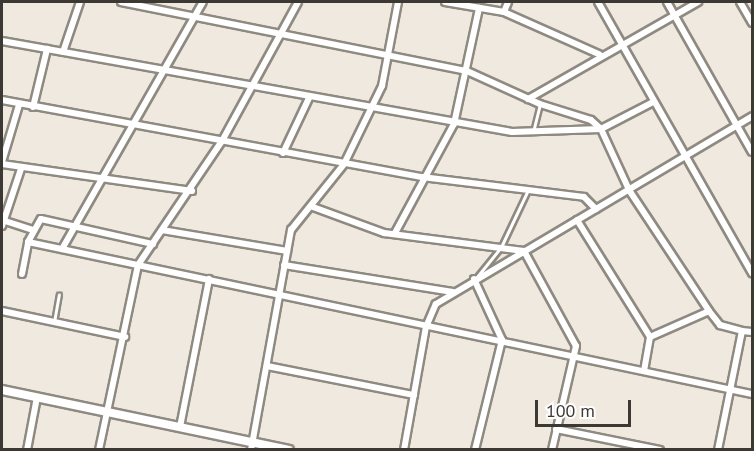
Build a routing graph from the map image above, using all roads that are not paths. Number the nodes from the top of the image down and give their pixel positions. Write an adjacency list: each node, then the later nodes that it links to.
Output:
1 (80, 2): 21 (street)
2 (121, 2): 14 (street)
3 (203, 2): 14 (street)
4 (298, 2): 17 (street)
5 (398, 2): 22 (street)
6 (445, 2): 12 (street)
7 (508, 2): 13 (street)
8 (598, 2): 19 (street)
9 (667, 2): 15 (street)
10 (698, 2): 15 (street)
11 (740, 2): 16 (street)
12 (479, 8): 13 (street); 25 (street)
13 (504, 12): 23 (street)
14 (194, 16): 17 (street); 24 (street)
15 (675, 16): 19 (street); 38 (street)
16 (753, 23)
17 (279, 33): 22 (street); 26 (street)
18 (2, 40): 20 (street)
19 (621, 42): 23 (street); 30 (street)
20 (47, 49): 21 (street); 33 (street)
21 (63, 52): 24 (street)
22 (388, 54): 25 (street); 34 (street)
23 (599, 54): 28 (street)
24 (166, 71): 26 (street); 36 (street)
25 (466, 71): 28 (street); 37 (street)
26 (254, 86): 27 (street); 41 (street)
27 (309, 98): 34 (street); 43 (street)
28 (528, 99): 31 (street)
29 (2, 100): 32 (street)
30 (653, 102): 39 (street); 44 (street)
31 (540, 104): 39 (street); 40 (lane)
32 (20, 105): 33 (street); 45 (street)
33 (33, 107): 36 (street)
34 (370, 111): 37 (street); 46 (street)
35 (753, 117): 38 (street)
36 (136, 121): 41 (street); 48 (street)
37 (454, 124): 40 (street); 49 (street)
38 (737, 126): 42 (street); 44 (street)
39 (601, 129): 40 (street); 51 (street)
40 (533, 132)
41 (222, 141): 43 (street); 52 (street)
42 (753, 152)
43 (283, 153): 46 (street)
44 (684, 157): 51 (street); 70 (street)
45 (2, 163): 47 (street)
46 (344, 164): 49 (street); 53 (street)
47 (21, 169): 48 (street); 56 (street)
48 (103, 175): 52 (street); 57 (street)
49 (422, 177): 50 (street); 60 (street)
50 (528, 190): 54 (street); 63 (lane)
51 (629, 190): 54 (street); 77 (street)
52 (192, 191): 59 (street)
53 (313, 207): 60 (street); 65 (street)
54 (596, 209): 55 (street)
55 (577, 220): 66 (street); 83 (street)
56 (2, 222): 58 (street)
57 (75, 226): 58 (street); 62 (street); 64 (street)
58 (33, 230): 61 (street)
59 (162, 230): 62 (street); 65 (street)
60 (395, 233): 63 (street)
61 (28, 242): 64 (street); 69 (street)
62 (153, 244): 67 (street)
63 (501, 247): 66 (street); 72 (lane)
64 (62, 249): 67 (street)
65 (287, 251): 68 (street)
66 (524, 251): 72 (street); 85 (street)
67 (138, 265): 71 (street); 82 (street)
68 (284, 265): 73 (street); 75 (street)
69 (22, 273)
70 (753, 273)
71 (209, 279): 75 (street); 94 (street)
72 (474, 279): 73 (street); 84 (street)
73 (453, 292): 79 (street)
74 (59, 294): 78 (lane)
75 (282, 297): 79 (street); 86 (street)
76 (2, 311): 78 (street)
77 (709, 311): 80 (street); 83 (street)
78 (54, 322): 82 (street)
79 (426, 327): 84 (street); 91 (street)
80 (742, 332): 81 (street); 88 (street)
81 (753, 333)
82 (125, 337): 93 (street)
83 (650, 337): 87 (street)
84 (502, 340): 85 (street); 101 (street)
85 (572, 355): 87 (street); 95 (street)
86 (267, 366): 91 (street); 96 (street)
87 (644, 370): 88 (street)
88 (731, 389): 90 (street); 104 (street)
89 (2, 390): 92 (street)
90 (753, 394)
91 (414, 395): 100 (street)
92 (37, 397): 93 (street); 97 (street)
93 (106, 411): 94 (street); 98 (street)
94 (180, 427): 96 (street)
95 (556, 429): 102 (street); 103 (street)
96 (251, 446): 99 (street)
97 (27, 450)
98 (99, 450)
99 (289, 450)
100 (404, 450)
101 (475, 450)
102 (552, 450)
103 (660, 450)
104 (717, 450)

